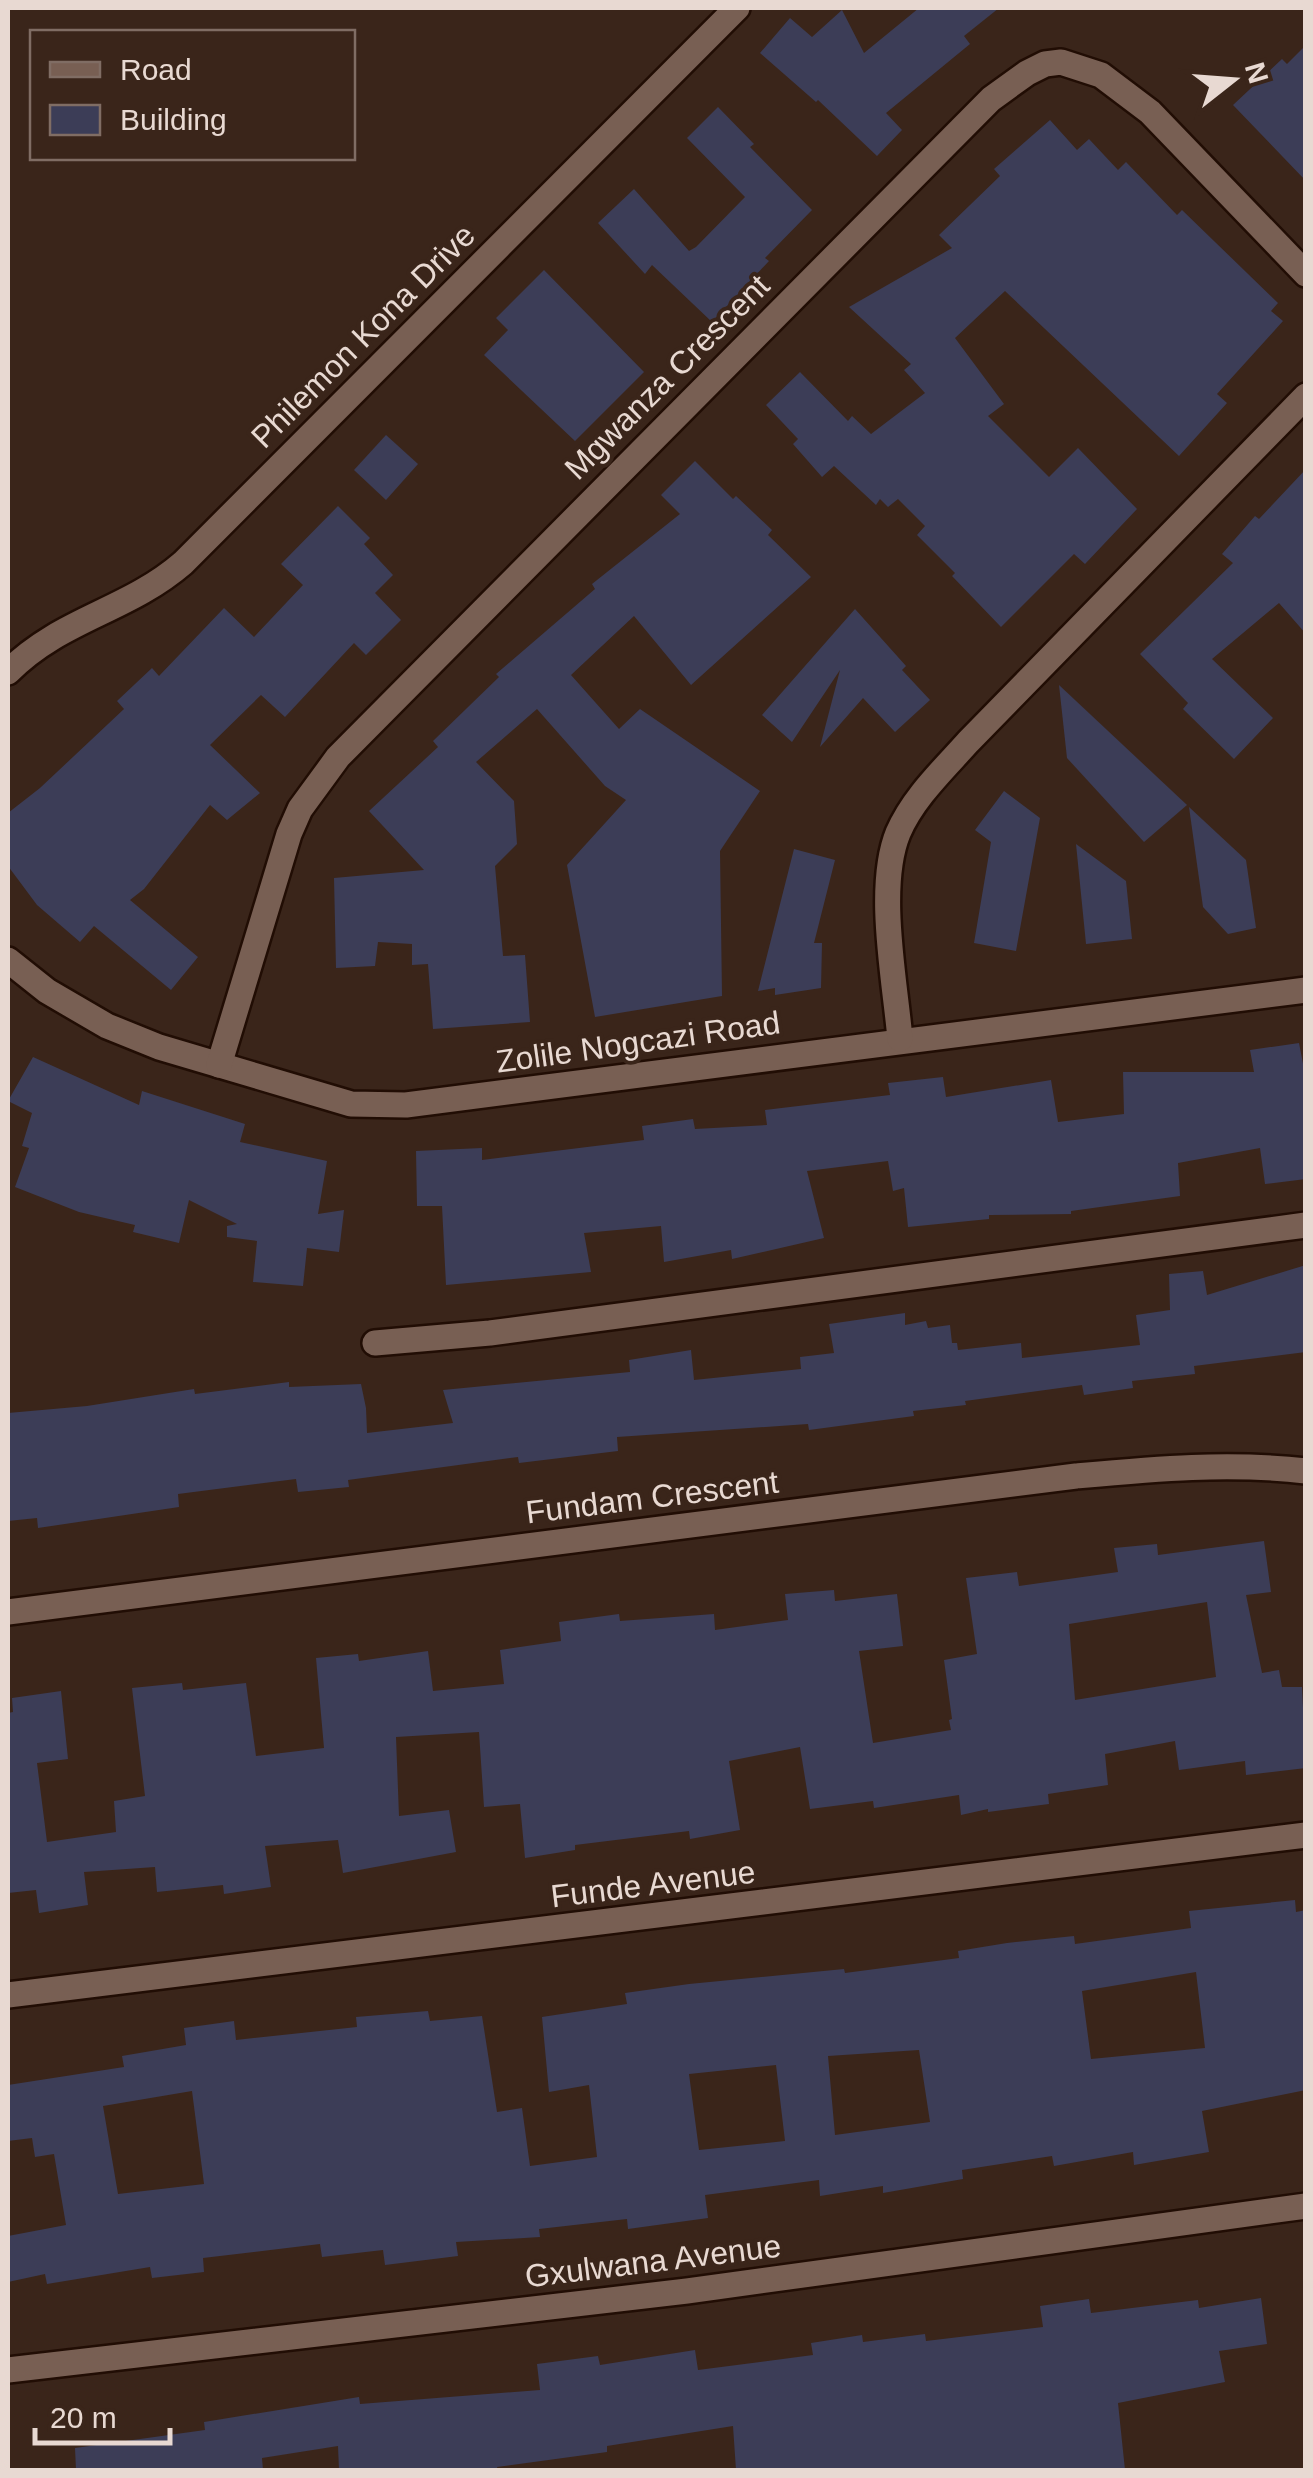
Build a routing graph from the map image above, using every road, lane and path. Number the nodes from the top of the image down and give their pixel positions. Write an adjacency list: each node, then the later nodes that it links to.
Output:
1 (737, 8): 4 (street, Philemon Kona Drive)
2 (1306, 274): 8 (street, Mgwanza Crescent)
3 (1306, 396): 7 (street)
4 (8, 672)
5 (8, 960): 8 (street, Zolile Nogcazi Road)
6 (1306, 990): 7 (street, Zolile Nogcazi Road)
7 (900, 1039): 8 (street, Zolile Nogcazi Road)
8 (218, 1064)
9 (1306, 1225): 10 (street)
10 (375, 1343)
11 (1306, 1470): 12 (street, Fundam Crescent)
12 (8, 1612)
13 (1306, 1835): 14 (street, Funde Avenue)
14 (8, 1994)
15 (1306, 2206): 16 (street, Gxulwana Avenue)
16 (8, 2370)

